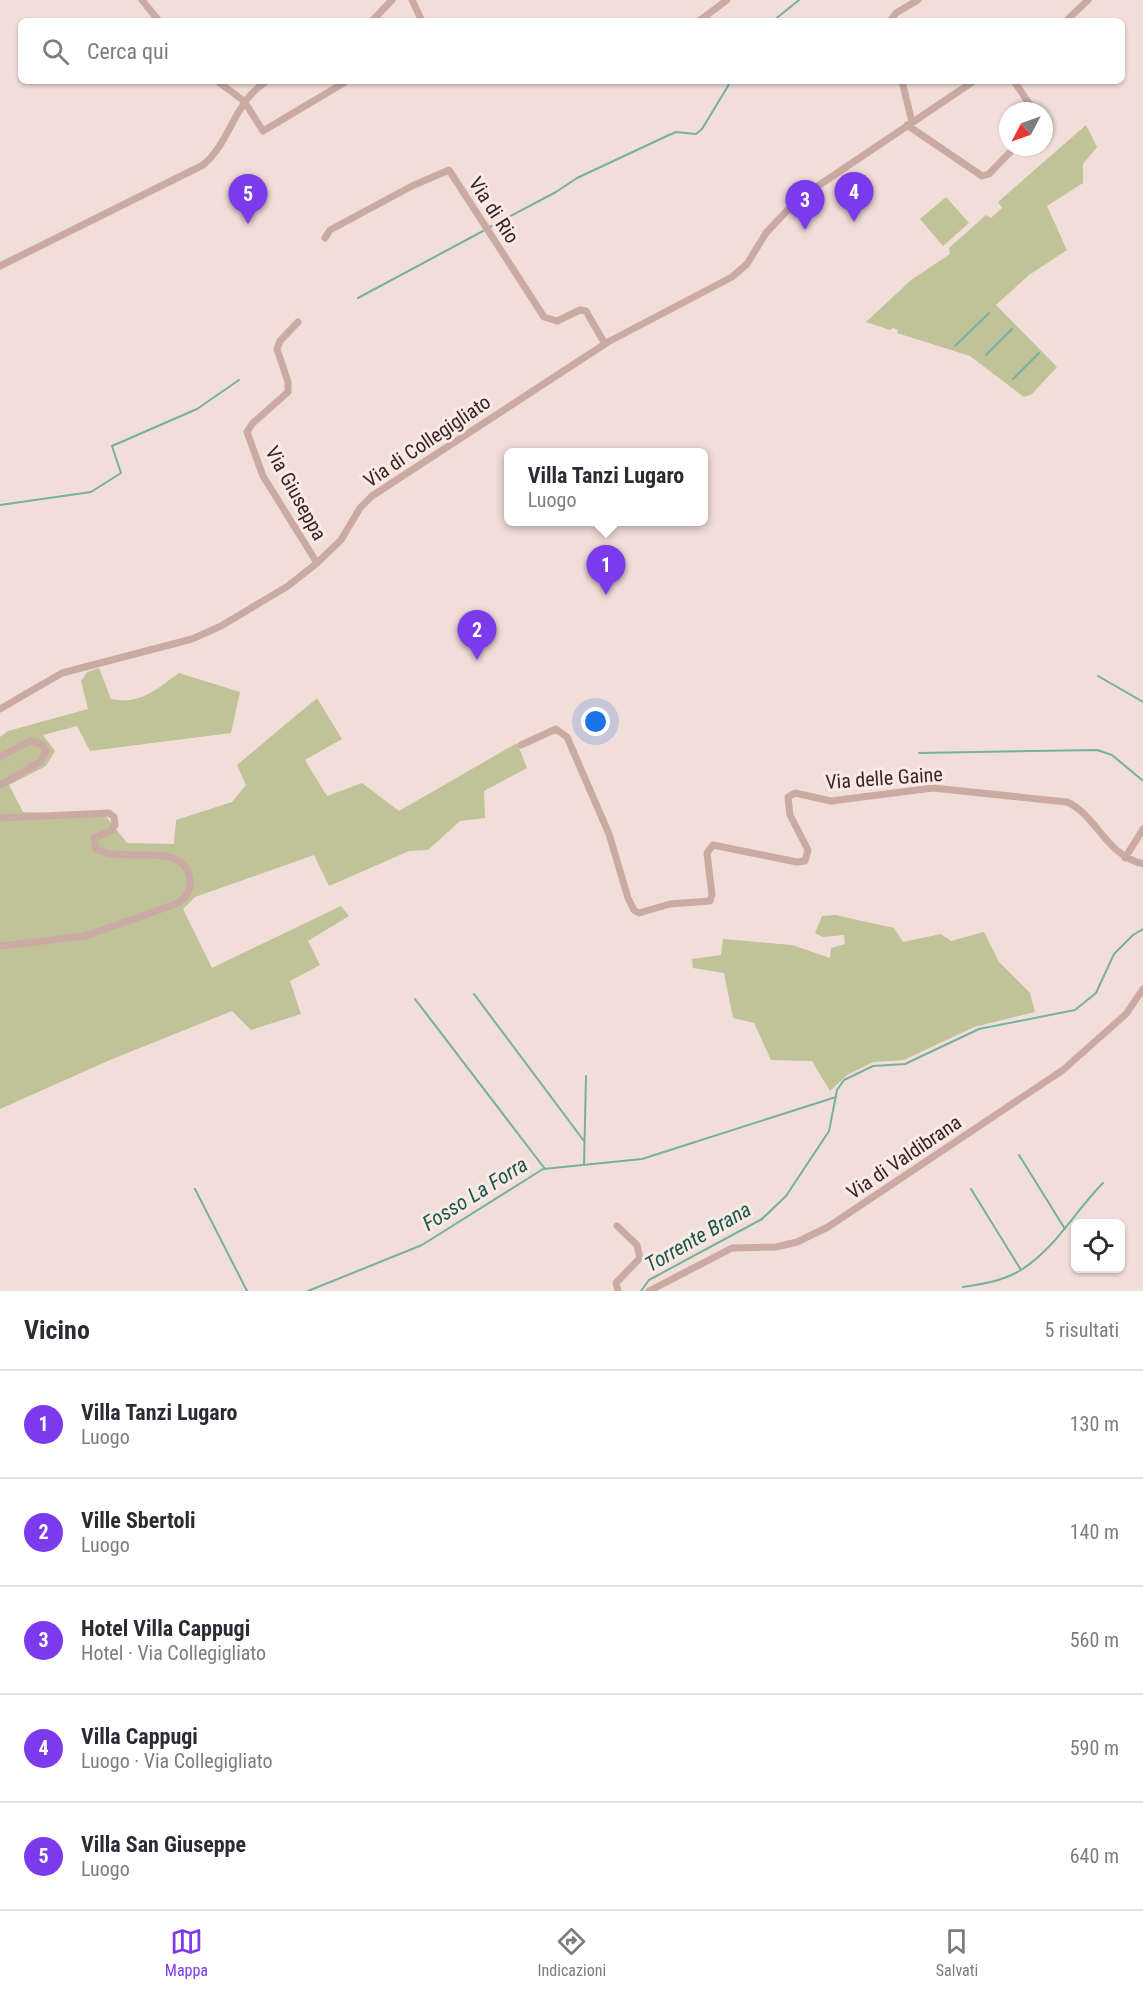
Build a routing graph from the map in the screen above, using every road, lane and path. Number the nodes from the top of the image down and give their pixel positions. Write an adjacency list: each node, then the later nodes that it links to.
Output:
1 (142, 0): 7 (street)
2 (392, 0): 8 (street)
3 (412, 0): 9 (street)
4 (727, 0): 10 (street)
5 (918, 0): 11 (street)
6 (1088, 0): 12 (street)
7 (157, 18)
8 (375, 18)
9 (421, 18)
10 (703, 18)
11 (892, 18)
12 (1069, 18)
13 (221, 84): 19 (street)
14 (264, 84): 19 (street)
15 (342, 84): 19 (street)
16 (903, 84): 21 (street)
17 (969, 84): 21 (street, Via di Collegigliato)
18 (1016, 84): 20 (street)
19 (244, 101): 24 (street)
20 (1028, 102)
21 (910, 123): 22 (street); 26 (street, Via di Collegigliato)
22 (1006, 156)
23 (325, 238): 26 (street, Via di Rio)
24 (0, 266)
25 (298, 322): 27 (street, Via Giuseppa)
26 (605, 344): 27 (street, Via di Collegigliato)
27 (316, 563): 28 (street, Via di Collegigliato)
28 (0, 709)
29 (520, 745): 34 (street, Via delle Gaine)
30 (0, 757): 31 (street)
31 (0, 785)
32 (0, 818): 36 (street)
33 (1143, 829): 34 (street)
34 (1125, 858): 35 (street, Via delle Gaine)
35 (1143, 864)
36 (0, 946)
37 (1143, 989): 40 (street, Via di Valdibrana)
38 (616, 1226): 39 (street)
39 (618, 1291)
40 (649, 1291)

